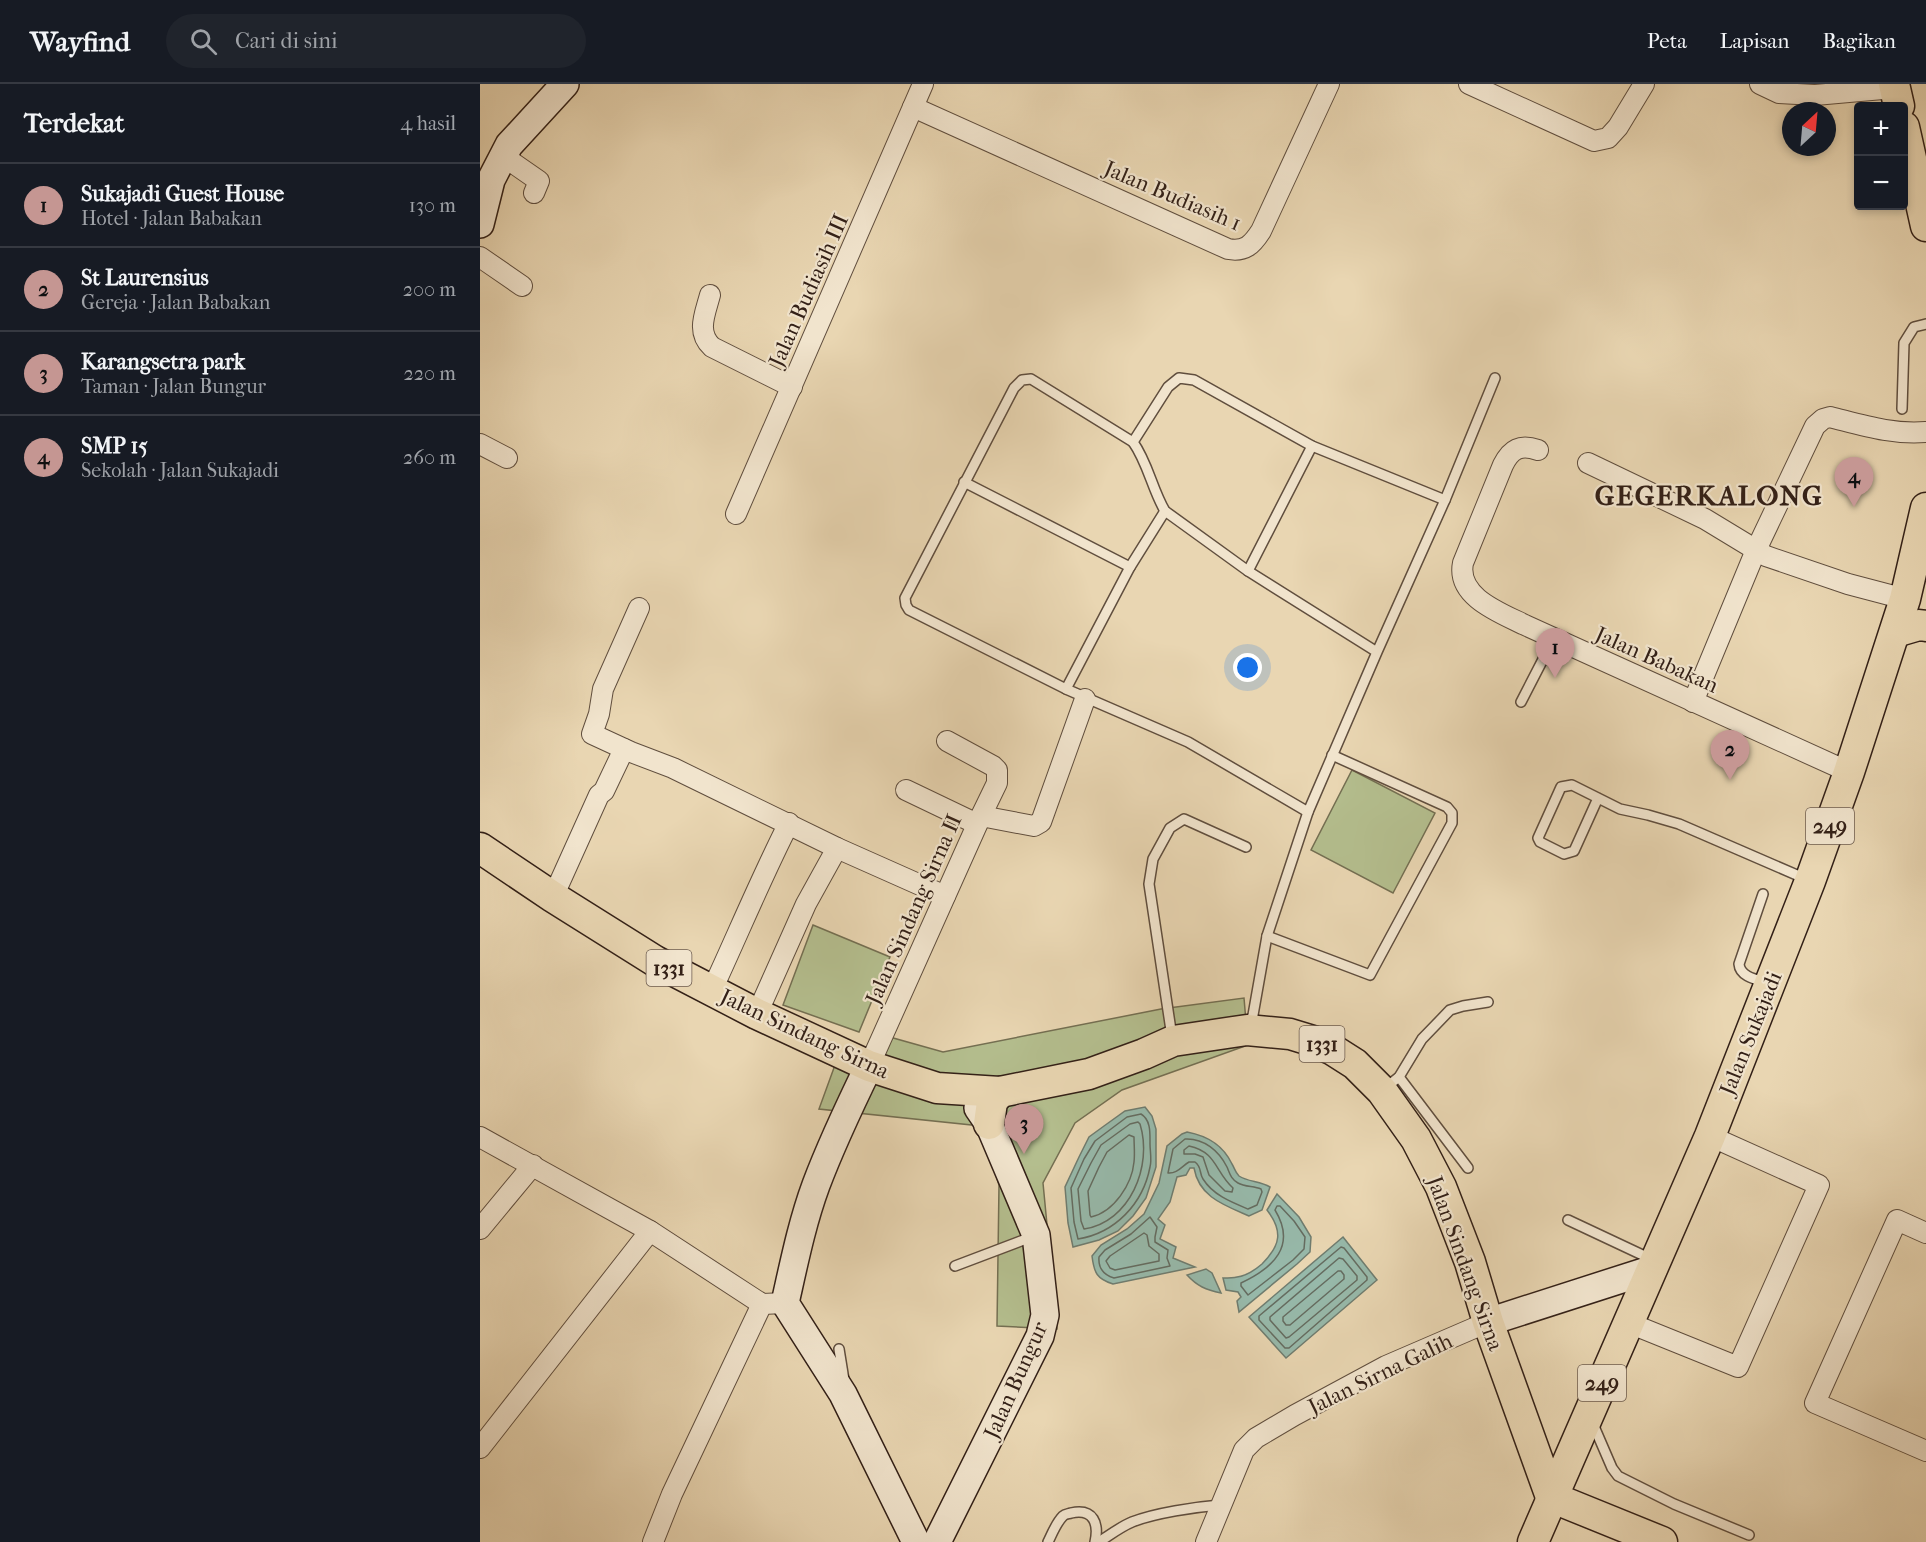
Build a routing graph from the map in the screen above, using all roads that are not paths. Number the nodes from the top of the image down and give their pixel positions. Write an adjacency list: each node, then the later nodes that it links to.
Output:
1 (565, 84): 10 (street)
2 (923, 84): 8 (street, Jalan Budiasih III)
3 (1329, 84): 8 (street, Jalan Budiasih 1)
4 (1469, 84): 5 (street)
5 (1644, 84)
6 (1760, 84): 7 (street)
7 (1896, 93)
8 (913, 107): 19 (street, Jalan Budiasih III)
9 (1908, 145): 13 (main road)
10 (503, 156): 11 (street); 12 (street)
11 (534, 193)
12 (480, 224)
13 (1926, 226)
14 (480, 257): 15 (street)
15 (522, 286)
16 (710, 295): 19 (street)
17 (1926, 324): 20 (lane)
18 (1496, 378): 29 (lane)
19 (792, 387): 32 (street, Jalan Budiasih III)
20 (1902, 409)
21 (1926, 432): 33 (street)
22 (1133, 442): 24 (lane); 28 (lane); 31 (lane)
23 (480, 444): 26 (street)
24 (1312, 446): 29 (lane); 35 (lane)
25 (1538, 450): 40 (street, Jalan Babakan)
26 (507, 458)
27 (1588, 463): 33 (street)
28 (964, 482): 34 (lane); 42 (lane)
29 (1445, 500): 41 (lane)
30 (1926, 508): 36 (main road, Jalan Sukajadi / 249)
31 (1165, 511): 34 (lane); 35 (lane)
32 (736, 514)
33 (1756, 550): 36 (street); 45 (street)
34 (1130, 567): 42 (lane)
35 (1248, 571): 41 (lane)
36 (1905, 598): 39 (main road, Jalan Sukajadi / 249)
37 (639, 608): 47 (street)
38 (1926, 626): 39 (main road)
39 (1895, 632): 49 (main road, Jalan Sukajadi / 249)
40 (1554, 638): 44 (lane); 45 (street, Jalan Babakan)
41 (1377, 652): 48 (lane)
42 (1066, 689): 43 (lane)
43 (1085, 699): 52 (lane); 53 (street, Jalan Sindang Sirna II)
44 (1521, 702)
45 (1693, 702): 49 (street, Jalan Babakan)
46 (947, 741): 53 (street)
47 (624, 749): 54 (street); 61 (street)
48 (1332, 755): 52 (lane); 62 (lane)
49 (1849, 772): 58 (main road, Jalan Sukajadi / 249)
50 (906, 790): 53 (street)
51 (1598, 798): 51 (lane); 58 (lane)
52 (1308, 812): 62 (lane)
53 (979, 820): 60 (street, Jalan Sindang Sirna II)
54 (789, 823): 57 (street); 64 (street)
55 (1246, 847): 68 (lane)
56 (481, 848): 61 (main road, Jalan Sindang Sirna / 1331)
57 (837, 848): 60 (street); 66 (street)
58 (1810, 881): 63 (main road, Jalan Sukajadi / 249)
59 (1763, 894): 63 (lane)
60 (945, 896): 69 (street, Jalan Sindang Sirna II)
61 (553, 897): 64 (main road, Jalan Sindang Sirna / 1331)
62 (1267, 936): 67 (lane)
63 (1770, 984): 74 (main road, Jalan Sukajadi / 249)
64 (712, 990): 66 (main road, Jalan Sindang Sirna / 1331)
65 (1488, 1002): 70 (lane)
66 (757, 1014): 69 (main road, Jalan Sindang Sirna / 1331)
67 (1247, 1030): 68 (main road, Jalan Sindang Sirna / 1331); 70 (main road, Jalan Sindang Sirna / 1331)
68 (1173, 1041): 72 (main road, Jalan Sindang Sirna / 1331)
69 (869, 1066): 71 (main road, Jalan Sindang Sirna / 1331); 85 (street)
70 (1391, 1084): 77 (lane); 86 (main road, Jalan Sindang Sirna / 1331)
71 (952, 1090): 72 (main road, Jalan Sindang Sirna / 1331); 73 (street, Jalan Bungur)
72 (1000, 1092): 73 (main road)
73 (989, 1124): 82 (street, Jalan Bungur)
74 (1710, 1136): 83 (main road, Jalan Sukajadi / 249); 87 (street)
75 (480, 1137): 76 (street)
76 (533, 1165): 79 (street); 80 (street)
77 (1468, 1168)
78 (1568, 1220): 83 (lane)
79 (480, 1229)
80 (650, 1231): 85 (street); 91 (street)
81 (1926, 1233): 92 (street)
82 (1036, 1235): 84 (lane); 98 (street, Jalan Bungur)
83 (1654, 1265): 86 (street, Jalan Sirna Galih); 87 (main road, Jalan Sukajadi / 249)
84 (955, 1266)
85 (773, 1303): 89 (street); 96 (street)
86 (1488, 1322): 93 (main road, Jalan Sindang Sirna / 1331); 94 (street, Jalan Sirna Galih)
87 (1629, 1323): 90 (main road, Jalan Sukajadi / 249)
88 (839, 1349): 89 (lane)
89 (843, 1394): 97 (street)
90 (1589, 1413): 93 (main road, Jalan Sukajadi / 249); 95 (lane)
91 (480, 1448)
92 (1926, 1451)
93 (1551, 1497): 102 (main road, Jalan Sukajadi / 249); 103 (main road)
94 (1220, 1505): 100 (lane); 101 (street, Jalan Sirna Galih)
95 (1749, 1535)
96 (660, 1540)
97 (916, 1542)
98 (937, 1542)
99 (1048, 1542): 100 (lane)
100 (1097, 1542)
101 (1206, 1542)
102 (1533, 1542)
103 (1662, 1542)

